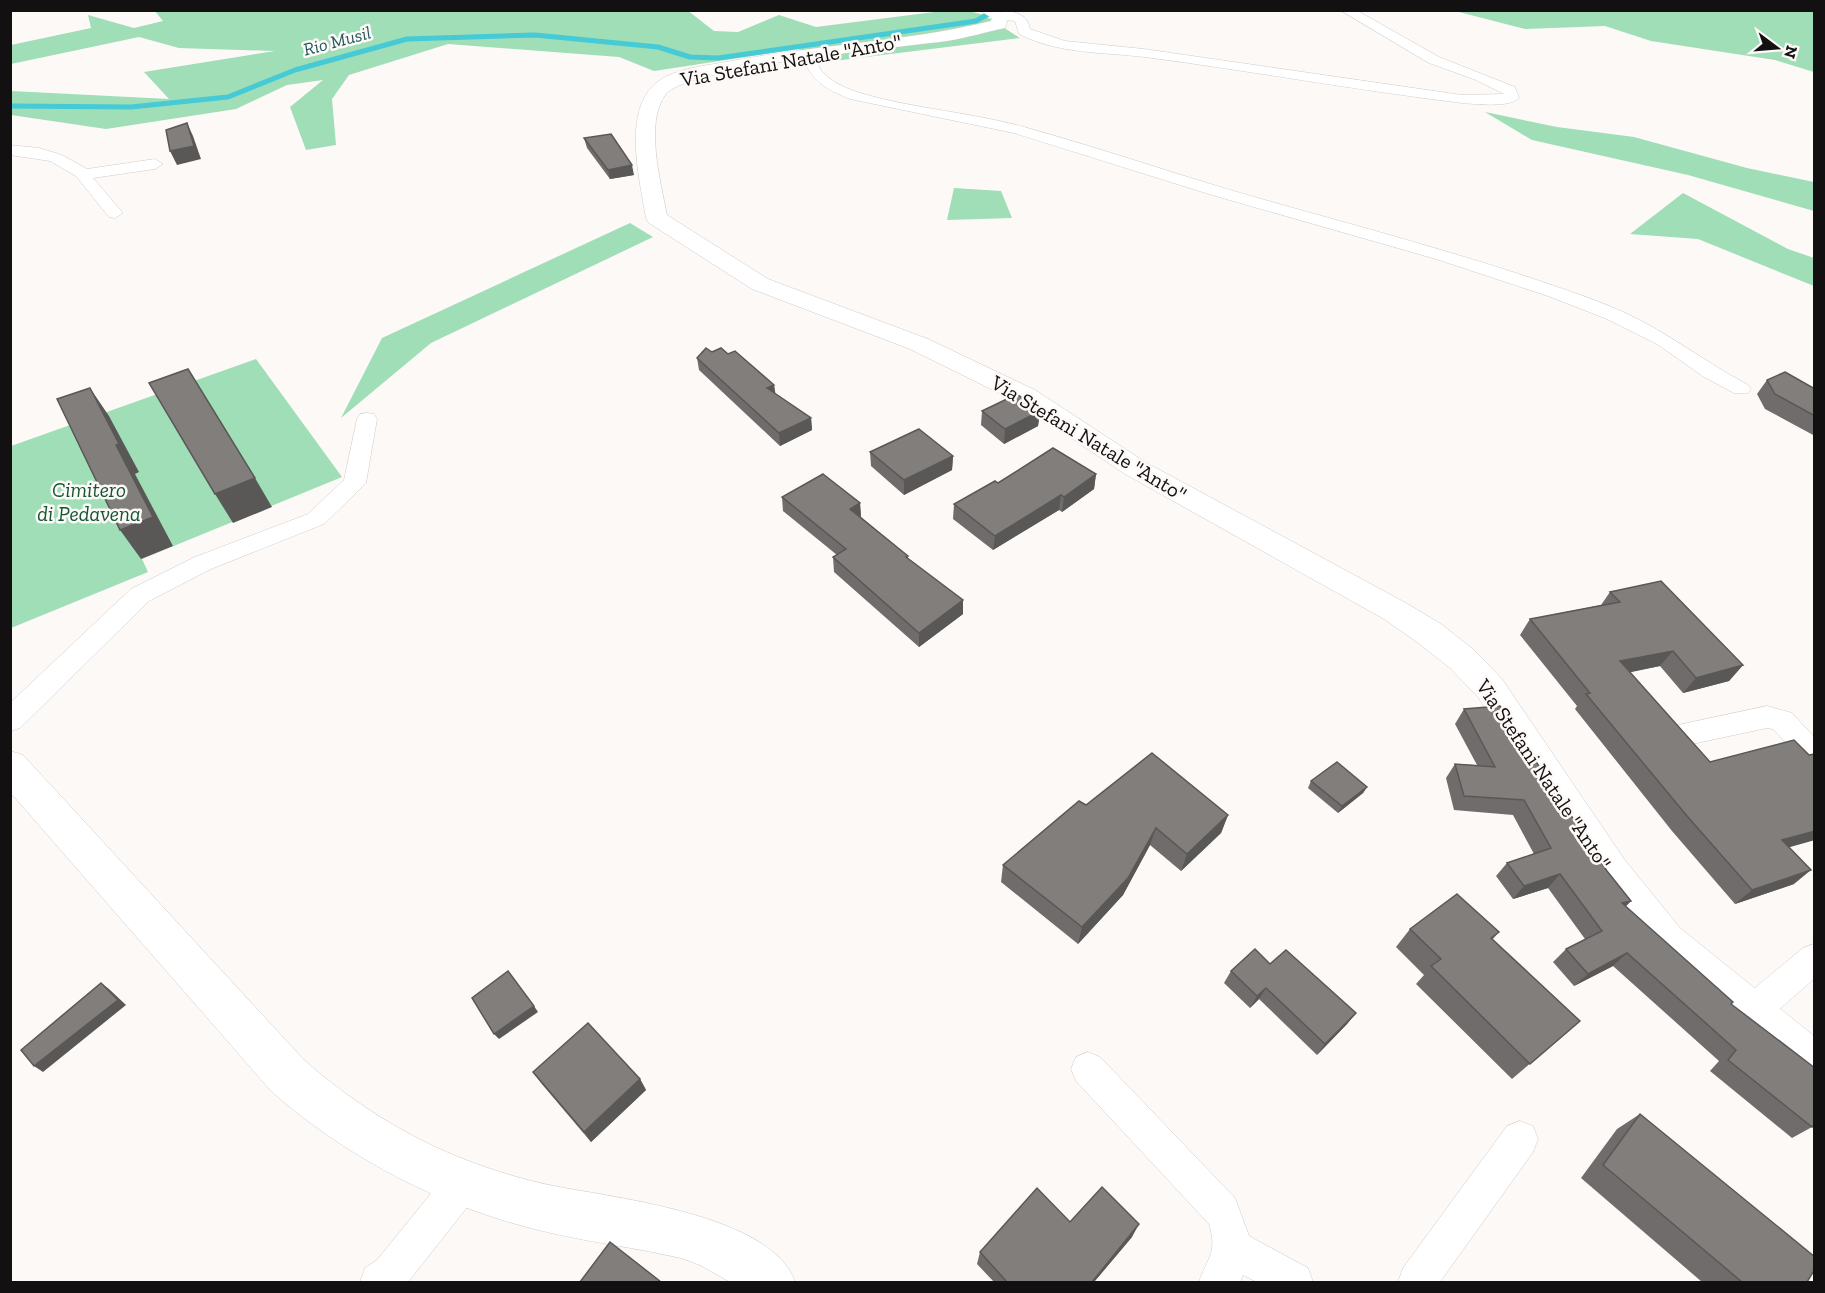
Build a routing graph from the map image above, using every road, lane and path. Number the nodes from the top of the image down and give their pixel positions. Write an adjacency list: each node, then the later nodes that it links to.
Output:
1 (1346, 10): 2 (street)
2 (994, 13): 3 (street, Via Stefani Natale "Anto")
3 (808, 54): 8 (street); 15 (street, Via Stefani Natale "Anto")
4 (10, 150): 6 (street)
5 (155, 164): 6 (street)
6 (84, 174): 7 (street)
7 (115, 213)
8 (1741, 390)
9 (367, 419): 10 (street)
10 (10, 720)
11 (1678, 736): 12 (street)
12 (1815, 754)
13 (10, 766): 19 (street)
14 (1815, 959): 15 (street)
15 (1750, 1013): 16 (street, Via Stefani Natale "Anto")
16 (1815, 1063)
17 (1088, 1069): 20 (street)
18 (1520, 1139): 25 (street)
19 (464, 1183): 21 (street); 22 (street)
20 (1233, 1248): 23 (street); 24 (street)
21 (380, 1282)
22 (770, 1282)
23 (1218, 1282)
24 (1294, 1282)
25 (1417, 1282)

